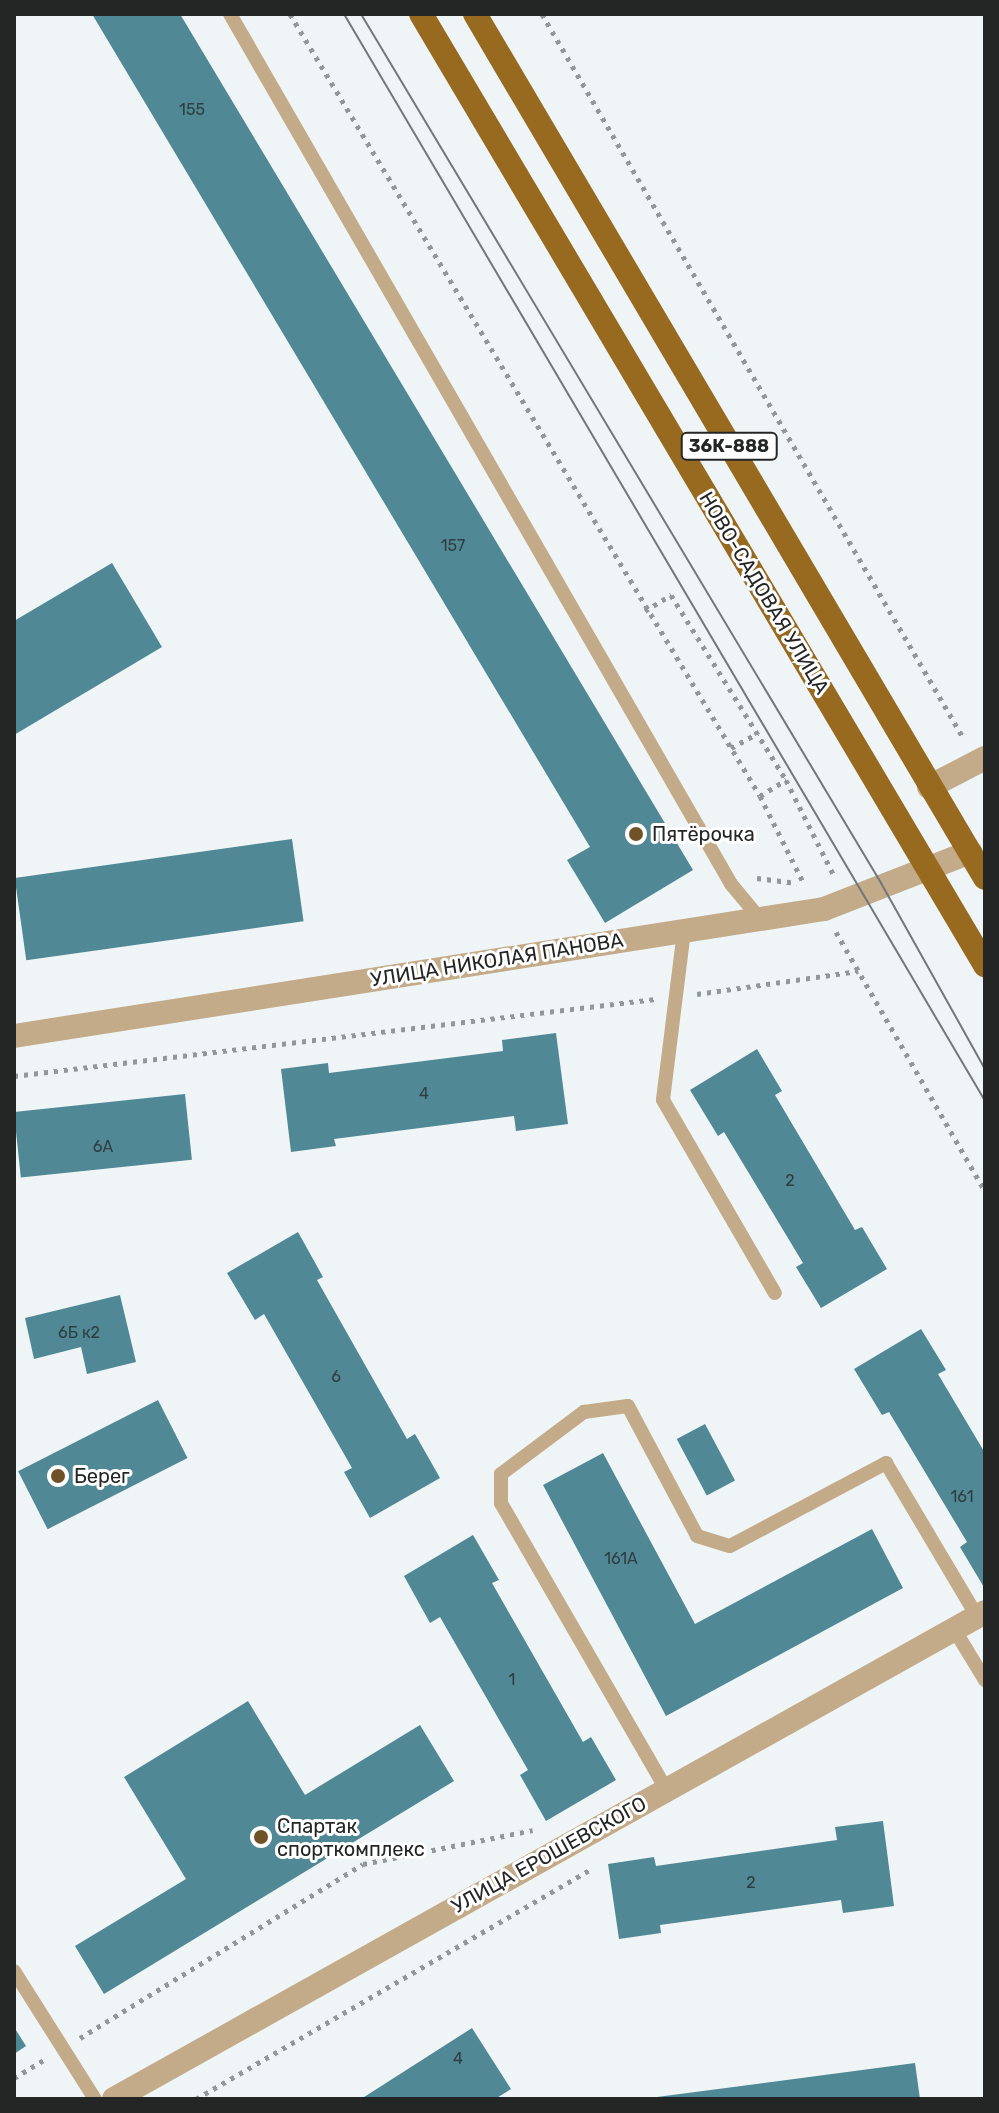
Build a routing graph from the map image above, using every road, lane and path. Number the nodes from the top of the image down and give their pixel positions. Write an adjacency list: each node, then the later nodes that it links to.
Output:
1 (230, 14): 15 (lane)
2 (290, 14): 6 (path)
3 (421, 14): 13 (main road, НОВО-САДОВАЯ УЛИЦА)
4 (475, 14): 10 (main road, 36К-888)
5 (542, 14): 8 (path)
6 (758, 733): 7 (path); 9 (path)
7 (731, 748)
8 (980, 760): 10 (street)
9 (786, 780): 11 (path); 15 (path)
10 (929, 787): 12 (main road, 36К-888)
11 (760, 796)
12 (970, 852): 13 (street, УЛИЦА НИКОЛАЯ ПАНОВА); 14 (main road, 36К-888)
13 (927, 867): 16 (street, УЛИЦА НИКОЛАЯ ПАНОВА); 18 (main road, НОВО-САДОВАЯ УЛИЦА)
14 (985, 878)
15 (731, 884): 16 (lane)
16 (762, 921): 17 (street, УЛИЦА НИКОЛАЯ ПАНОВА)
17 (684, 931): 20 (lane); 21 (street, УЛИЦА НИКОЛАЯ ПАНОВА)
18 (985, 965)
19 (858, 971): 20 (path)
20 (678, 996): 22 (path); 23 (lane)
21 (14, 1036)
22 (14, 1076)
23 (775, 1293)
24 (981, 1614): 25 (street, УЛИЦА ЕРОШЕВСКОГО); 27 (lane)
25 (954, 1629): 26 (lane); 27 (street, УЛИЦА ЕРОШЕВСКОГО)
26 (985, 1680)
27 (666, 1789): 33 (street, УЛИЦА ЕРОШЕВСКОГО)
28 (550, 1826): 30 (path)
29 (14, 1971): 30 (lane)
30 (63, 2048): 31 (path); 32 (lane)
31 (14, 2078)
32 (95, 2099)
33 (114, 2099)

